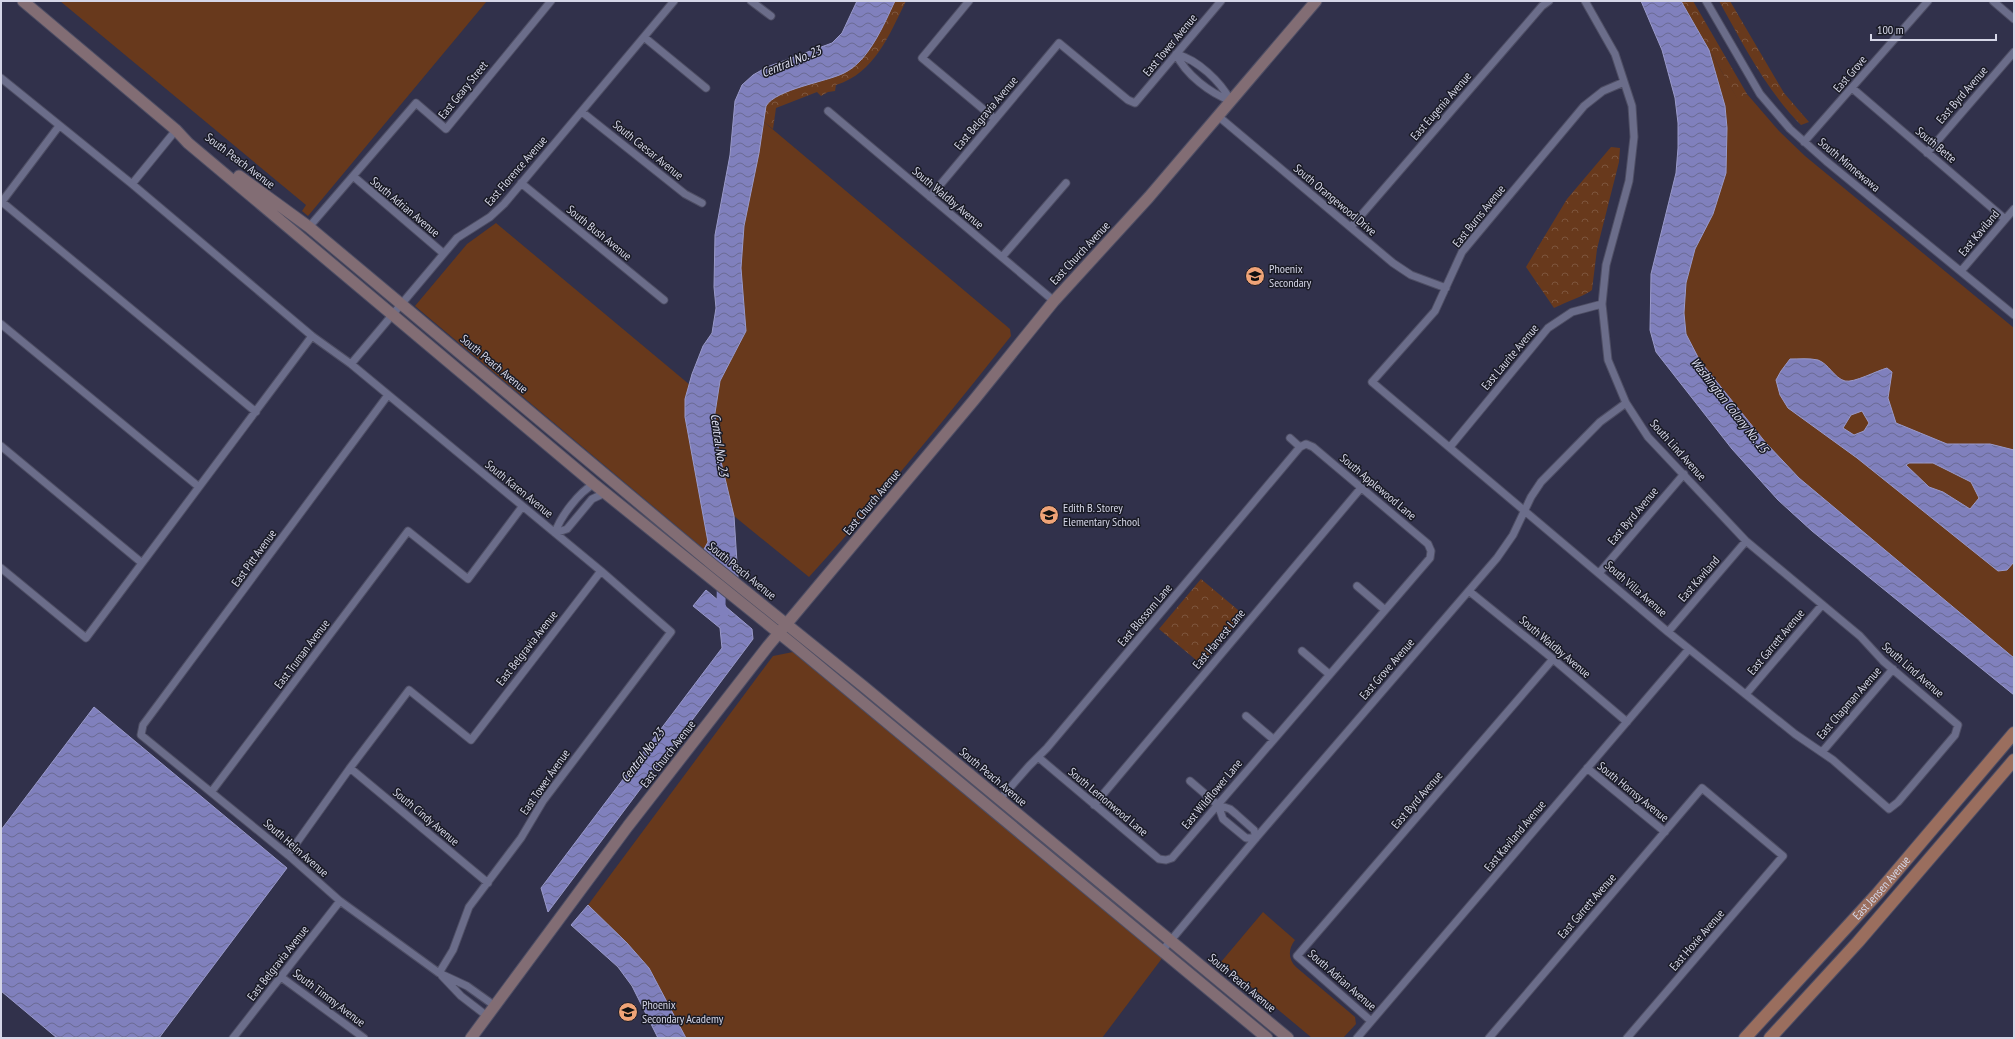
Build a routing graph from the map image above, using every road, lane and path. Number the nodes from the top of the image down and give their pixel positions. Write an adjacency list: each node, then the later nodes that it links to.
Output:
1 (23, 1): 29 (street, South Peach Avenue)
2 (551, 1): 32 (street, East Geary Street)
3 (674, 1): 15 (street, East Florence Avenue)
4 (751, 1): 13 (street)
5 (968, 1): 27 (street)
6 (1221, 1): 17 (street, East Tower Avenue)
7 (1316, 1): 22 (street, East Church Avenue)
8 (1549, 1): 42 (street, East Eugenia Avenue)
9 (1585, 1): 19 (street, South Lind Avenue)
10 (1706, 1): 30 (street, South Minnewawa)
11 (1928, 1): 21 (street, East Grove)
12 (1993, 1): 14 (street)
13 (771, 16)
14 (2014, 19)
15 (644, 37): 20 (street); 25 (street, East Florence Avenue)
16 (2014, 52): 31 (street, East Byrd Avenue)
17 (1176, 54): 22 (street); 23 (street, East Tower Avenue)
18 (1, 78): 28 (street, South Karen Avenue)
19 (1624, 82): 46 (street, East Burns Avenue); 50 (street, South Lind Avenue)
20 (706, 88)
21 (1852, 88): 30 (street, East Grove); 31 (street, South Bette)
22 (1231, 101): 26 (street, East Church Avenue)
23 (1135, 103): 27 (street, East Belgravia Avenue)
24 (828, 111): 36 (street, South Waldby Avenue)
25 (582, 112): 34 (street, East Florence Avenue); 38 (street, South Caesar Avenue)
26 (1218, 116): 42 (street, South Orangewood Drive); 48 (street, East Church Avenue)
27 (995, 120): 36 (street, East Belgravia Avenue)
28 (59, 126): 35 (street, South Karen Avenue); 37 (street)
29 (176, 130): 35 (street); 41 (street, South Peach Avenue); 51 (street, South Peach Avenue)
30 (1804, 142): 45 (street, South Minnewawa)
31 (1927, 153): 40 (street, South Bette)
32 (353, 176): 41 (street, East Geary Street); 43 (street, South Adrian Avenue)
33 (1066, 182): 44 (street)
34 (521, 183): 43 (street, East Florence Avenue); 47 (street, South Bush Avenue)
35 (132, 184): 54 (street, South Karen Avenue)
36 (930, 197): 44 (street, South Waldby Avenue)
37 (1, 202): 59 (street)
38 (702, 203)
39 (2014, 209): 40 (street, East Kaviland)
40 (2005, 219): 45 (street, East Kaviland)
41 (309, 227): 49 (street, South Peach Avenue)
42 (1351, 227): 46 (street, South Orangewood Drive)
43 (443, 254): 49 (street, East Florence Avenue)
44 (1002, 257): 48 (street, South Waldby Avenue)
45 (1961, 271): 52 (street, South Minnewawa)
46 (1446, 288): 56 (street, East Burns Avenue)
47 (664, 300)
48 (1054, 301): 83 (street, East Church Avenue)
49 (401, 303): 51 (street, East Florence Avenue); 71 (street, South Peach Avenue)
50 (1602, 304): 58 (street, South Lind Avenue); 63 (street, East Laurite Avenue)
51 (393, 314): 55 (street, East Florence Avenue); 65 (street, South Peach Avenue)
52 (2014, 315)
53 (1, 324): 66 (street)
54 (312, 336): 55 (street, South Karen Avenue); 59 (street)
55 (351, 364): 57 (street, South Karen Avenue)
56 (1372, 382): 63 (street, South Villa Avenue)
57 (388, 395): 69 (street, South Karen Avenue); 96 (street, East Pitt Avenue)
58 (1626, 403): 64 (street, South Lind Avenue); 70 (street, East Grove Avenue)
59 (256, 412): 66 (street)
60 (1290, 438): 62 (street, South Applewood Lane)
61 (1, 446): 75 (street)
62 (1303, 446): 67 (street, South Applewood Lane); 99 (street, East Blossom Lane)
63 (1450, 447): 70 (street, South Villa Avenue)
64 (1684, 474): 73 (street, South Lind Avenue); 78 (street, East Byrd Avenue)
65 (594, 484): 68 (street, South Peach Avenue); 71 (street); 72 (street)
66 (199, 487): 75 (street)
67 (1361, 488): 74 (street, South Applewood Lane); 107 (street, East Harvest Lane)
68 (605, 493): 72 (street); 83 (street, South Peach Avenue)
69 (522, 507): 72 (street, South Karen Avenue); 105 (street, East Truman Avenue)
70 (1524, 511): 78 (street, South Villa Avenue); 80 (street, East Grove Avenue)
71 (671, 529): 83 (street, South Peach Avenue)
72 (555, 533): 77 (street, South Karen Avenue)
73 (1746, 541): 81 (street, South Lind Avenue); 85 (street, East Kaviland)
74 (1431, 551): 82 (street, East Wildflower Lane)
75 (142, 562): 76 (street)
76 (1, 568)
77 (601, 570): 84 (street, South Karen Avenue); 101 (street, East Belgravia Avenue)
78 (1600, 572): 85 (street, South Villa Avenue)
79 (1357, 586): 82 (street)
80 (1469, 591): 88 (street, South Waldby Avenue); 113 (street, East Grove Avenue)
81 (1822, 605): 89 (street, South Lind Avenue); 91 (street, East Garrett Avenue)
82 (1385, 610): 90 (street, East Wildflower Lane)
83 (782, 629): 92 (street, South Peach Avenue); 102 (street, South Peach Avenue); 124 (street, East Church Avenue)
84 (671, 632): 117 (street, East Tower Avenue)
85 (1668, 632): 86 (street, South Villa Avenue)
86 (1689, 649): 91 (street, South Villa Avenue); 94 (street, East Kaviland Avenue)
87 (1302, 651): 90 (street)
88 (1553, 659): 94 (street, South Waldby Avenue); 121 (street, East Byrd Avenue)
89 (1893, 669): 98 (street, East Chapman Avenue); 109 (street, South Lind Avenue)
90 (1329, 674): 97 (street, East Wildflower Lane)
91 (1746, 694): 98 (street, South Villa Avenue)
92 (879, 716): 102 (street); 120 (street, South Peach Avenue)
93 (1246, 716): 97 (street)
94 (1627, 722): 103 (street, East Kaviland Avenue)
95 (2014, 733): 135 (main road, East Jensen Avenue)
96 (141, 735): 105 (street, South Helm Avenue)
97 (1274, 739): 108 (street, East Wildflower Lane)
98 (1822, 752): 109 (street, South Villa Avenue)
99 (1038, 757): 106 (street, East Blossom Lane); 107 (street, South Lemonwood Lane)
100 (2014, 760): 136 (main road, East Jensen Avenue)
101 (350, 768): 114 (street); 117 (street, South Cindy Avenue)
102 (962, 768): 106 (street, South Peach Avenue)
103 (1587, 768): 112 (street, South Hornsy Avenue); 126 (street, East Kaviland Avenue)
104 (1190, 781): 108 (street)
105 (212, 791): 114 (street, South Helm Avenue)
106 (1000, 800): 119 (street, South Peach Avenue)
107 (1094, 805): 116 (street, South Lemonwood Lane)
108 (1218, 805): 110 (street); 111 (street); 116 (street, East Wildflower Lane)
109 (1889, 809)
110 (1244, 820): 111 (street); 113 (street)
111 (1235, 829): 113 (street)
112 (1665, 832): 115 (street, East Garrett Avenue); 133 (street, East Garrett Avenue)
113 (1256, 838): 119 (street, East Grove Avenue)
114 (288, 854): 118 (street, South Helm Avenue)
115 (1783, 856): 134 (street, East Hoxie Avenue)
116 (1166, 860)
117 (488, 883): 122 (street, East Tower Avenue)
118 (340, 901): 122 (street, South Helm Avenue); 123 (street, East Belgravia Avenue)
119 (1171, 941): 120 (street, East Grove Avenue); 131 (street, South Peach Avenue)
120 (1162, 951): 130 (street, South Peach Avenue)
121 (1297, 956): 126 (street, South Adrian Avenue)
122 (439, 973): 124 (street, South Helm Avenue); 125 (street, South Helm Avenue)
123 (281, 977): 127 (street, East Belgravia Avenue); 128 (street, South Timmy Avenue)
124 (495, 1006): 125 (street, East Church Avenue)
125 (487, 1016): 129 (street, East Church Avenue)
126 (1371, 1021): 132 (street, East Kaviland Avenue)
127 (234, 1038)
128 (364, 1038)
129 (471, 1038)
130 (1267, 1038)
131 (1288, 1038)
132 (1357, 1038)
133 (1489, 1038)
134 (1627, 1038)
135 (1745, 1038)
136 (1770, 1038)

